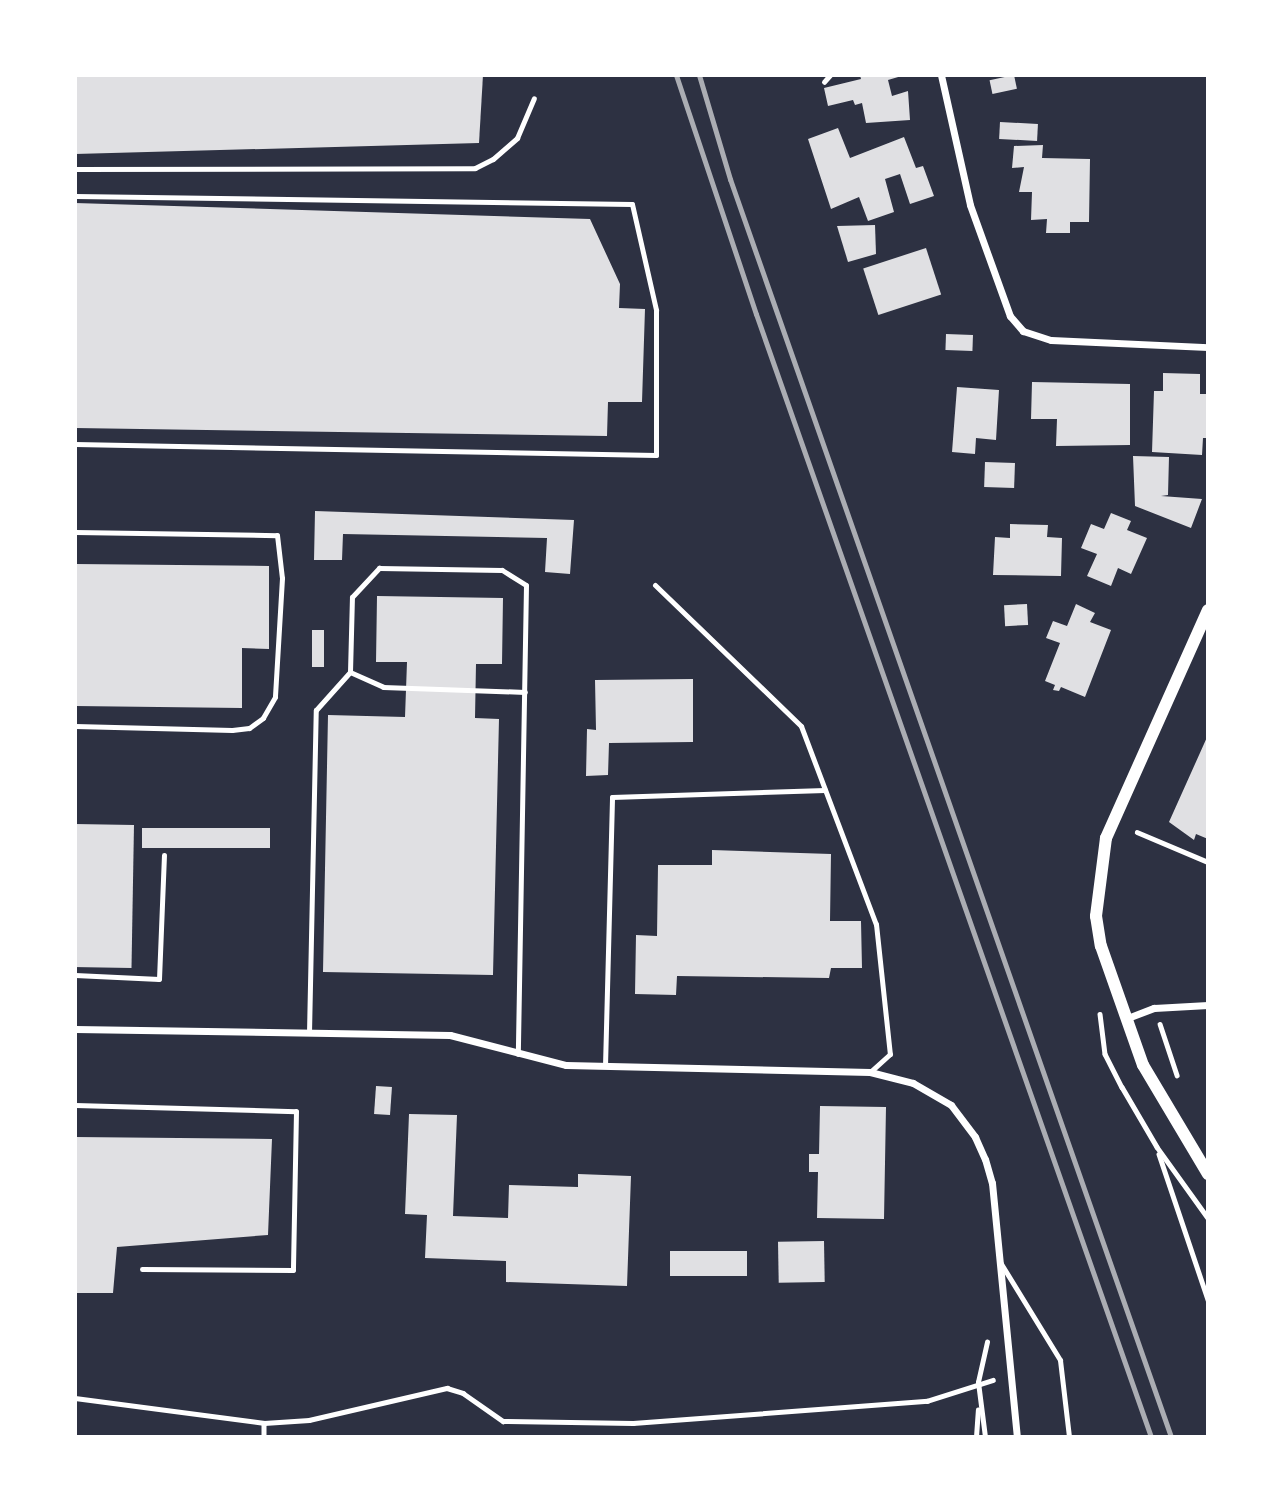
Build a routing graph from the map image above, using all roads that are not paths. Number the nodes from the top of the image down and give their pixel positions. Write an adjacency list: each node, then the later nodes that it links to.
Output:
1 (941, 75): 5 (street)
2 (534, 98): 3 (lane)
3 (75, 169)
4 (75, 196): 6 (lane)
5 (1208, 346)
6 (75, 444)
7 (75, 533): 12 (lane)
8 (655, 585): 13 (lane)
9 (1208, 610): 17 (street)
10 (349, 671): 11 (lane); 11 (lane); 19 (lane)
11 (525, 692): 20 (lane)
12 (75, 726)
13 (825, 790): 21 (lane); 22 (lane)
14 (164, 855): 15 (lane)
15 (75, 975)
16 (1208, 1006): 17 (street)
17 (1125, 1020): 24 (street)
18 (75, 1029): 19 (street)
19 (309, 1032): 20 (street)
20 (518, 1054): 21 (street)
21 (606, 1066): 22 (street)
22 (870, 1072): 25 (street)
23 (75, 1105): 26 (lane)
24 (1208, 1174)
25 (998, 1259): 27 (street); 28 (lane)
26 (142, 1269)
27 (1017, 1437)
28 (1069, 1437)

